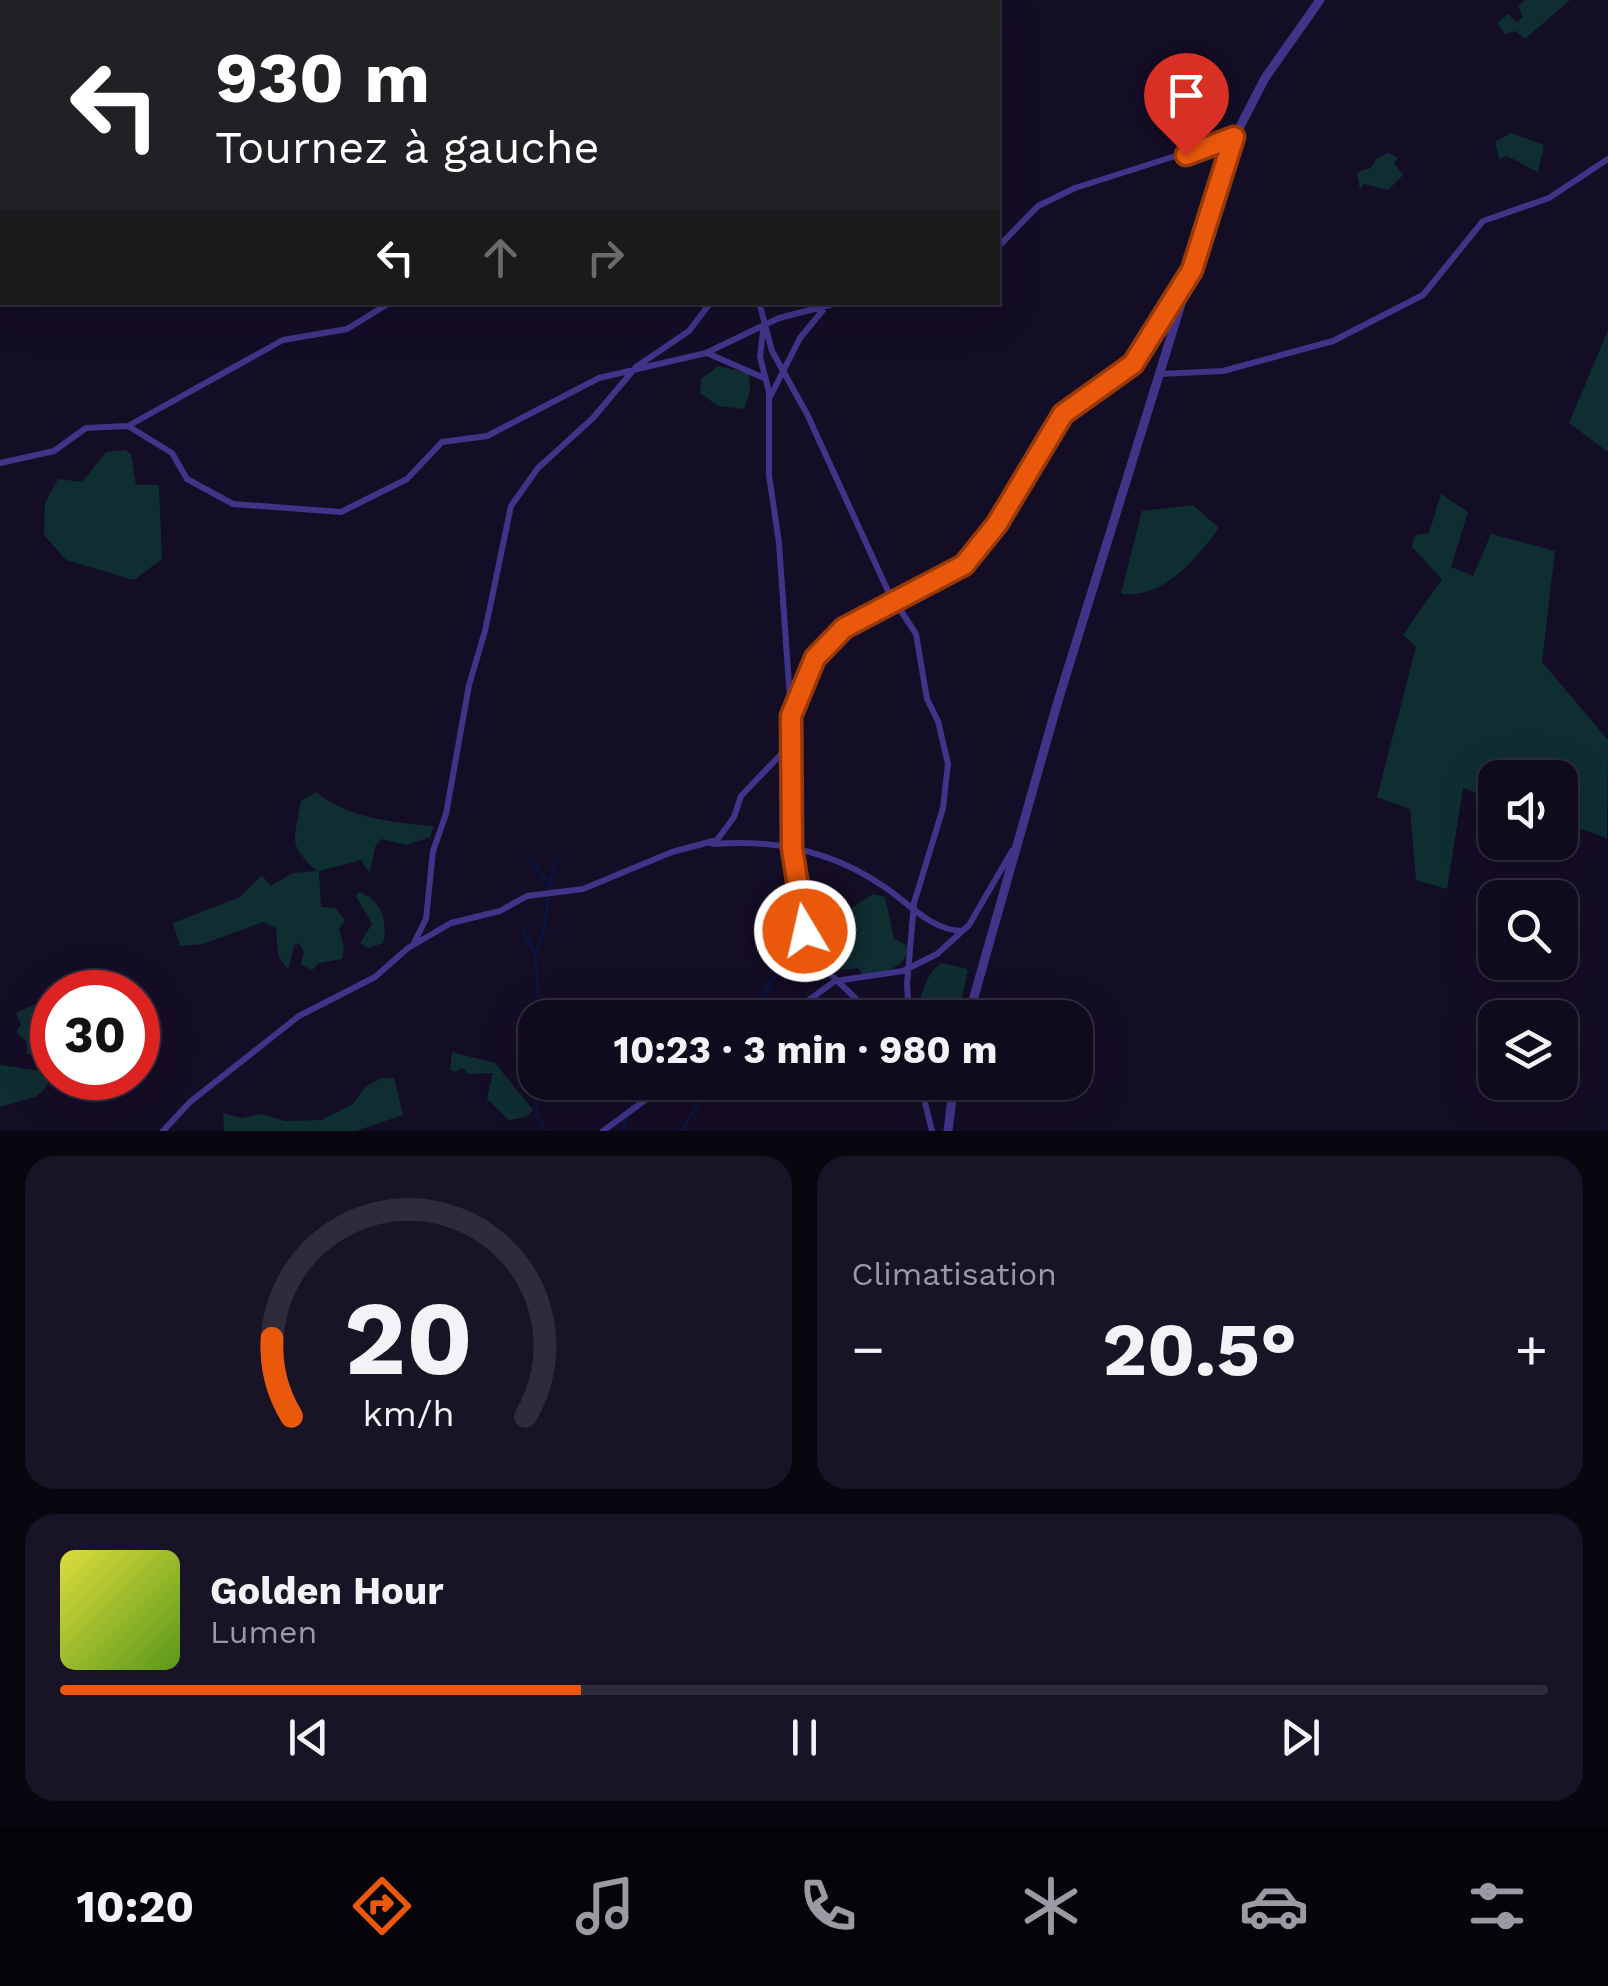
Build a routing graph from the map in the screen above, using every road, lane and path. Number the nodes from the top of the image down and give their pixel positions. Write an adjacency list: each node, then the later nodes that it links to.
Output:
1 (1320, 0): 2 (street)
2 (1234, 137): 4 (street); 5 (street)
3 (1608, 159): 15 (street)
4 (1000, 245)
5 (1192, 270): 15 (street); 20 (street)
6 (386, 305): 18 (street)
7 (709, 305): 13 (street)
8 (760, 305): 11 (street)
9 (830, 305): 10 (street)
10 (827, 306): 11 (street); 14 (street)
11 (764, 325): 12 (street); 14 (street); 16 (street)
12 (706, 353): 13 (street); 16 (street)
13 (636, 367): 18 (street); 28 (street)
14 (783, 370): 17 (street); 20 (street)
15 (1159, 374): 23 (street)
16 (765, 378): 17 (street)
17 (769, 398): 21 (street)
18 (128, 426): 19 (street)
19 (0, 463)
20 (896, 600): 21 (street); 26 (street)
21 (791, 716): 22 (street)
22 (791, 736): 24 (street); 25 (street)
23 (1019, 839): 27 (street); 34 (street)
24 (707, 844): 25 (street); 28 (street)
25 (792, 848): 26 (street); 30 (street)
26 (914, 908): 27 (street); 29 (street)
27 (963, 931): 29 (street)
28 (412, 945): 38 (street)
29 (908, 968): 30 (street); 33 (street)
30 (840, 980): 31 (street); 32 (street)
31 (806, 1000)
32 (857, 1000)
33 (909, 1000)
34 (973, 1000)
35 (645, 1100): 39 (street)
36 (924, 1100): 40 (street)
37 (952, 1100): 41 (street)
38 (163, 1131)
39 (603, 1131)
40 (932, 1131)
41 (948, 1131)

